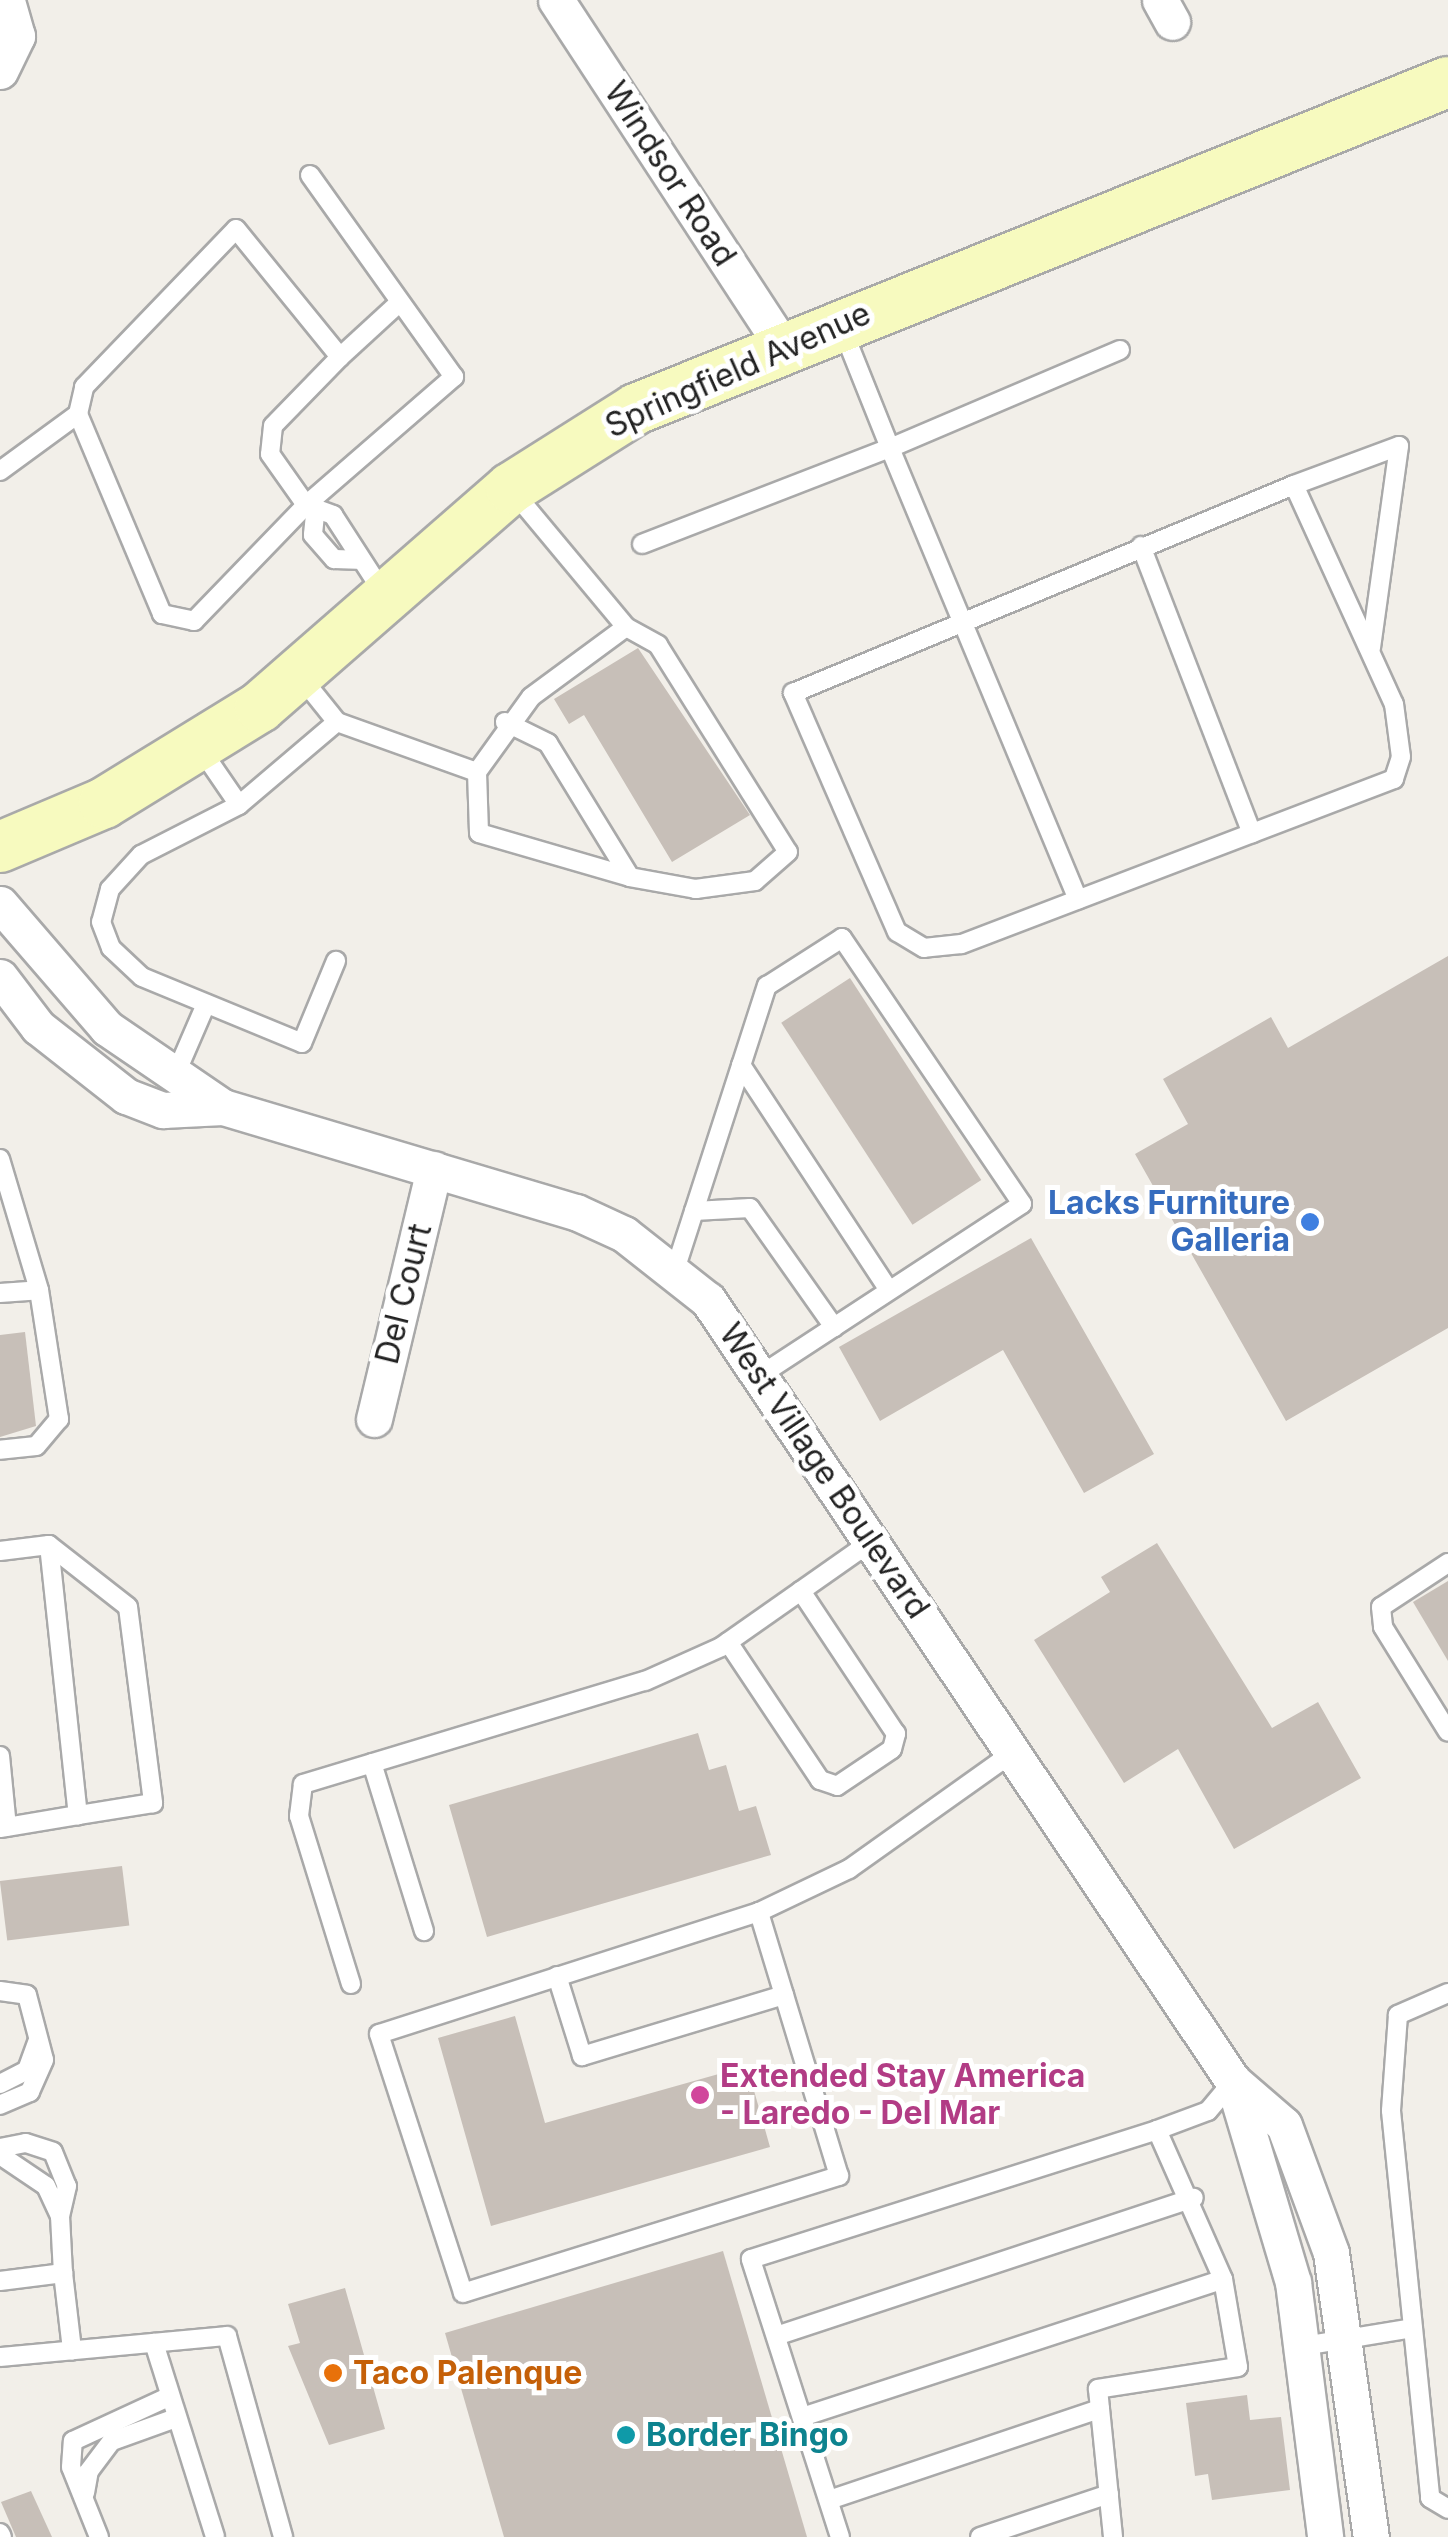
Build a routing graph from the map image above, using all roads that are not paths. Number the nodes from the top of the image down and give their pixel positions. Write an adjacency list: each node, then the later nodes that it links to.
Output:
1 (7, 0): 3 (street)
2 (556, 0): 8 (street, Windsor Road)
3 (0, 71)
4 (1448, 82): 7 (main road, Springfield Avenue)
5 (310, 175): 6 (lane)
6 (400, 302): 10 (lane); 16 (lane)
7 (840, 323): 8 (main road, Springfield Avenue); 12 (lane)
8 (783, 347): 15 (main road, Springfield Avenue)
9 (1120, 350): 12 (lane)
10 (340, 357): 11 (lane); 16 (lane)
11 (78, 414): 13 (lane); 16 (lane)
12 (890, 448): 17 (lane); 20 (lane)
13 (0, 471)
14 (1294, 485): 18 (lane); 22 (lane); 22 (lane)
15 (511, 488): 19 (main road, Springfield Avenue); 21 (lane)
16 (310, 510): 19 (lane); 19 (lane)
17 (642, 544)
18 (1141, 546): 20 (lane); 29 (lane)
19 (371, 578): 23 (main road, Springfield Avenue)
20 (966, 622): 32 (lane); 32 (lane)
21 (626, 627): 25 (lane); 31 (lane)
22 (1371, 649): 29 (lane)
23 (299, 675): 24 (lane); 26 (main road, Springfield Avenue)
24 (338, 722): 27 (lane); 28 (lane)
25 (505, 722): 27 (lane); 31 (lane)
26 (199, 748): 28 (lane); 30 (main road, Springfield Avenue)
27 (476, 772): 31 (lane)
28 (239, 805): 36 (lane)
29 (1252, 833): 32 (lane)
30 (0, 847)
31 (630, 877)
32 (1078, 899)
33 (0, 904): 38 (street, West Village Boulevard)
34 (336, 961): 36 (lane)
35 (0, 977): 39 (street, West Village Boulevard)
36 (206, 1004): 38 (lane)
37 (741, 1064): 42 (lane); 47 (lane); 47 (lane)
38 (177, 1071): 39 (street, West Village Boulevard)
39 (223, 1107): 41 (street, West Village Boulevard)
40 (0, 1159): 43 (lane)
41 (434, 1169): 45 (street, West Village Boulevard); 51 (street, Del Court)
42 (694, 1211): 45 (lane); 49 (lane)
43 (20, 1225): 44 (lane); 46 (lane)
44 (0, 1227)
45 (674, 1270): 50 (street, West Village Boulevard)
46 (39, 1290): 48 (lane); 52 (lane)
47 (889, 1290): 49 (lane)
48 (0, 1293)
49 (834, 1327): 50 (lane)
50 (762, 1374): 53 (street, West Village Boulevard)
51 (374, 1419)
52 (0, 1450)
53 (872, 1540): 57 (lane); 60 (street, West Village Boulevard)
54 (49, 1544): 55 (lane); 63 (lane); 63 (lane)
55 (0, 1551)
56 (1448, 1563): 59 (lane)
57 (800, 1591): 58 (lane); 58 (lane)
58 (728, 1642): 62 (lane)
59 (1448, 1732)
60 (1012, 1753): 65 (lane); 73 (street, West Village Boulevard)
61 (0, 1756): 64 (lane)
62 (372, 1763): 66 (lane); 68 (lane)
63 (78, 1815): 64 (lane)
64 (4, 1827)
65 (759, 1912): 67 (lane); 71 (lane)
66 (424, 1931)
67 (558, 1976): 71 (lane); 71 (lane)
68 (351, 1984)
69 (0, 1990): 72 (lane)
70 (1448, 1993): 83 (lane)
71 (784, 1995)
72 (39, 2032): 74 (lane); 75 (lane)
73 (1233, 2081): 76 (lane); 85 (street, West Village Boulevard); 87 (street, West Village Boulevard)
74 (0, 2084)
75 (0, 2105)
76 (1157, 2130): 78 (lane); 84 (lane)
77 (0, 2151): 79 (lane); 79 (lane)
78 (1194, 2198): 81 (lane); 84 (lane)
79 (60, 2216): 80 (lane)
80 (63, 2273): 82 (lane); 88 (lane)
81 (1223, 2279): 91 (lane); 92 (lane)
82 (0, 2280)
83 (1413, 2328): 85 (lane); 97 (lane)
84 (776, 2336): 92 (lane)
85 (1348, 2340): 87 (lane); 105 (street, West Village Boulevard)
86 (154, 2343): 88 (lane); 90 (lane); 100 (lane)
87 (1304, 2346): 104 (street, West Village Boulevard)
88 (72, 2350): 89 (lane)
89 (0, 2357)
90 (166, 2398): 93 (lane); 94 (lane)
91 (1100, 2409): 95 (lane); 96 (lane)
92 (802, 2417): 96 (lane)
93 (173, 2419): 94 (lane); 99 (lane)
94 (85, 2494): 98 (lane)
95 (1109, 2494): 102 (lane); 103 (lane)
96 (828, 2500): 101 (lane)
97 (1448, 2510)
98 (99, 2537)
99 (215, 2537)
100 (283, 2537)
101 (840, 2537)
102 (980, 2537)
103 (1114, 2537)
104 (1326, 2537)
105 (1371, 2537)

